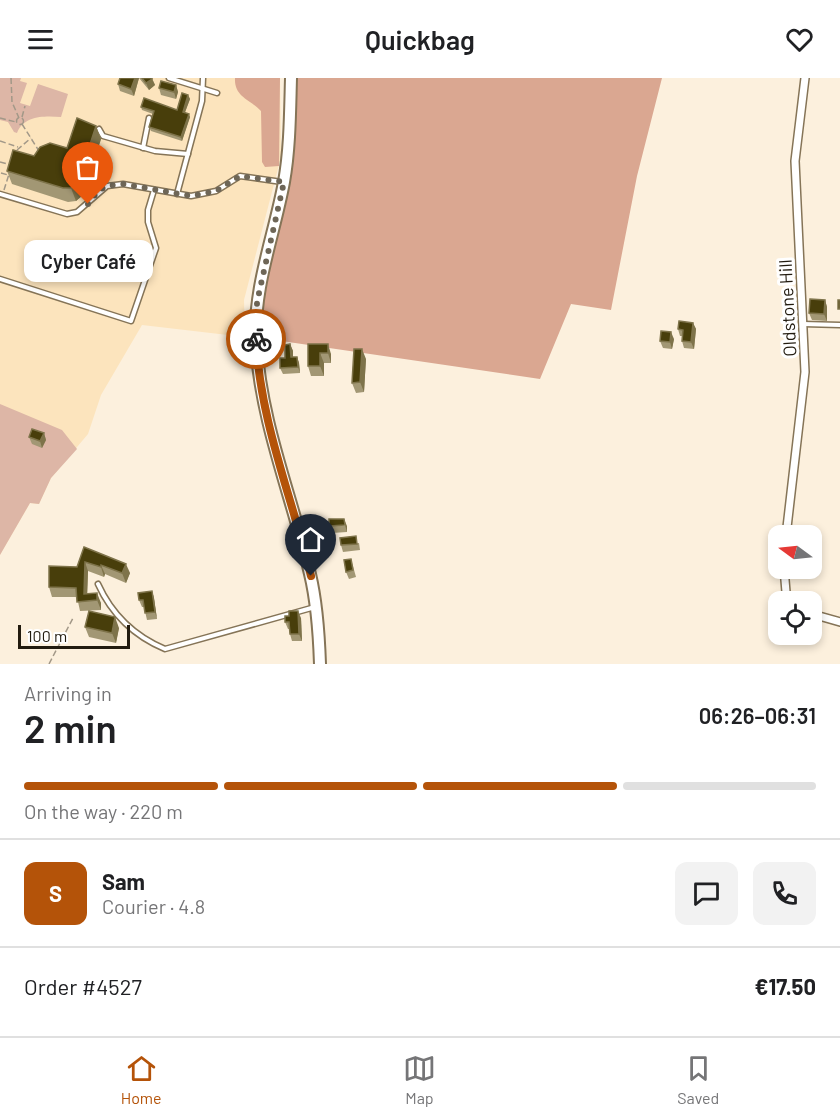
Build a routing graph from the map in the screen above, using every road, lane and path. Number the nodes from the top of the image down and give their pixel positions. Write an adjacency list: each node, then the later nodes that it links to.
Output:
1 (11, 78): 10 (path)
2 (169, 78): 6 (lane)
3 (203, 78): 6 (lane)
4 (291, 78): 25 (street)
5 (805, 78): 30 (street, Oldstone Hill)
6 (204, 88): 7 (lane); 20 (lane)
7 (217, 93)
8 (25, 106): 10 (path)
9 (0, 118): 12 (path)
10 (20, 118): 12 (path); 13 (path)
11 (149, 118): 18 (lane)
12 (17, 122): 13 (path)
13 (22, 124): 15 (path)
14 (99, 129): 18 (lane)
15 (31, 138): 17 (path); 19 (path)
16 (0, 141): 17 (path)
17 (19, 147): 21 (path)
18 (143, 148): 20 (lane)
19 (40, 153)
20 (188, 154): 28 (lane)
21 (15, 156)
22 (0, 162): 24 (path)
23 (1, 173): 24 (path)
24 (9, 175): 27 (path)
25 (284, 182): 28 (lane); 34 (street)
26 (154, 190): 27 (lane); 28 (lane); 29 (lane)
27 (1, 194)
28 (177, 194)
29 (0, 279)
30 (803, 324): 31 (lane); 32 (street, Oldstone Hill)
31 (840, 325)
32 (787, 525)
33 (98, 584): 34 (lane)
34 (316, 606): 39 (street)
35 (822, 617): 37 (street)
36 (73, 618): 38 (path)
37 (840, 622)
38 (49, 664)
39 (320, 664)

